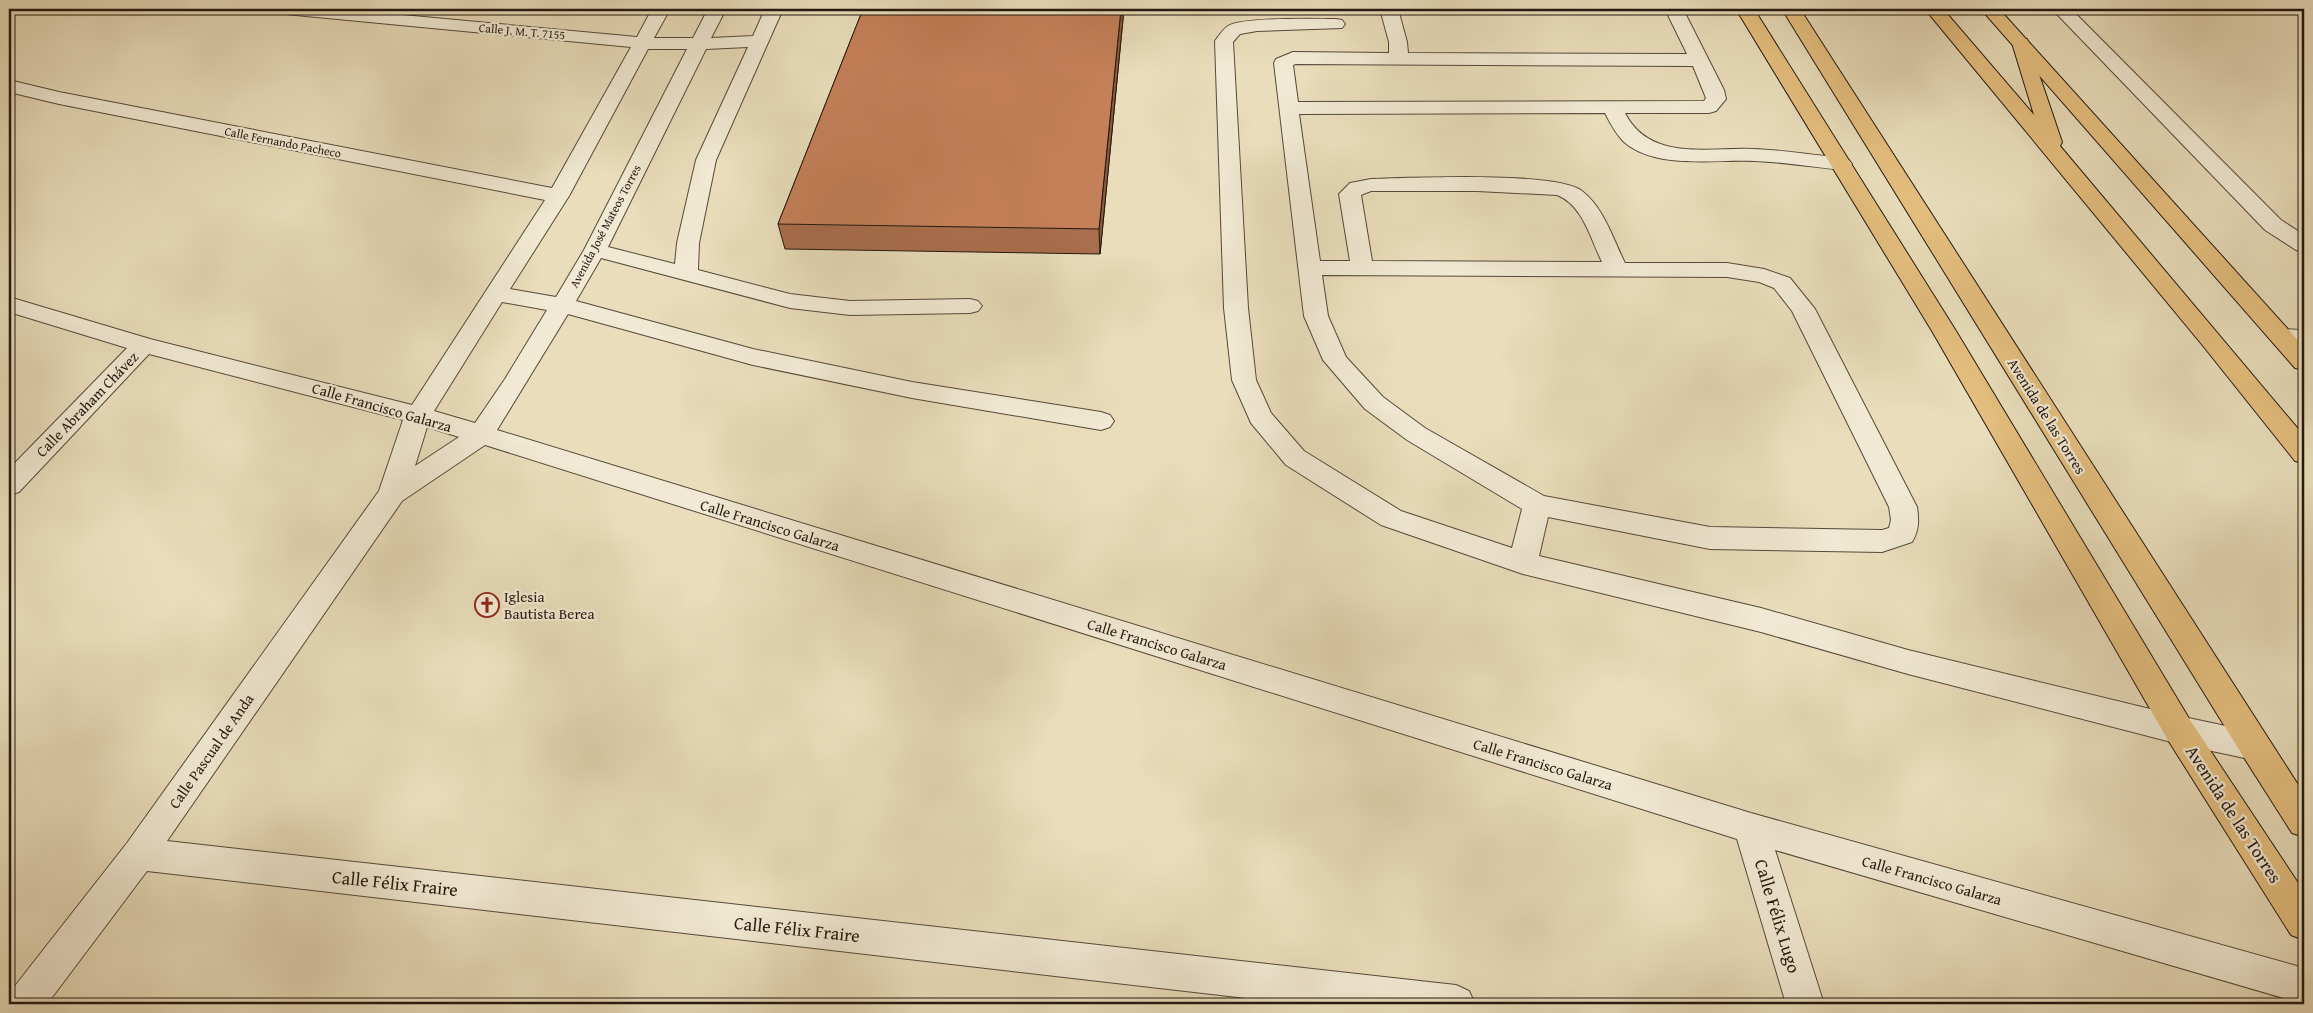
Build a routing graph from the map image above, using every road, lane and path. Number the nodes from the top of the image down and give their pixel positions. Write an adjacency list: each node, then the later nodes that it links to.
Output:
1 (285, 9): 14 (street, Calle J. M. T. 7155)
2 (661, 9): 14 (street)
3 (717, 9): 16 (street, Avenida José Mateos Torres)
4 (774, 9): 13 (street)
5 (1390, 9): 17 (street)
6 (1674, 9): 18 (street)
7 (1745, 9): 23 (main road, Avenida de las Torres)
8 (1791, 9): 47 (main road, Avenida de las Torres)
9 (1934, 9): 22 (main road)
10 (1990, 9): 15 (main road)
11 (2061, 9): 25 (street)
12 (1336, 24): 45 (street)
13 (759, 41): 16 (street, Calle J. M. T. 7155); 30 (street)
14 (643, 43): 16 (street, Calle J. M. T. 7155); 24 (street)
15 (2021, 43): 22 (main road); 35 (main road)
16 (700, 44): 26 (street, Avenida José Mateos Torres)
17 (1399, 58): 18 (street); 20 (street)
18 (1699, 60): 21 (street)
19 (9, 86): 24 (street, Calle Fernando Pacheco)
20 (1290, 108): 21 (street); 27 (street)
21 (1613, 109): 23 (street)
22 (2055, 154): 41 (main road)
23 (1842, 164): 46 (main road, Avenida de las Torres)
24 (558, 196): 31 (street)
25 (2304, 246)
26 (595, 250): 30 (street); 33 (street, Avenida José Mateos Torres)
27 (1310, 268): 28 (street); 44 (street)
28 (1362, 268): 29 (street); 29 (street)
29 (1616, 269): 44 (street)
30 (686, 275): 34 (street)
31 (497, 294): 33 (street); 38 (street)
32 (9, 304): 36 (street, Calle Francisco Galarza)
33 (562, 305): 39 (street); 40 (street, Avenida José Mateos Torres)
34 (970, 306)
35 (2293, 337): 37 (main road)
36 (144, 345): 38 (street, Calle Francisco Galarza); 42 (street, Calle Abraham Chávez)
37 (2304, 362)
38 (418, 415): 40 (street, Calle Francisco Galarza); 43 (street, Calle Pascual de Anda)
39 (1101, 421)
40 (481, 435): 43 (street, Calle Pascual de Anda); 49 (street, Calle Francisco Galarza)
41 (2304, 454)
42 (9, 485)
43 (392, 494): 50 (street, Calle Pascual de Anda)
44 (1537, 505): 45 (street)
45 (1523, 563): 46 (street)
46 (2179, 730): 47 (street); 51 (main road, Avenida de las Torres)
47 (2254, 746): 48 (main road, Avenida de las Torres)
48 (2304, 822)
49 (1751, 828): 52 (street, Calle Francisco Galarza); 55 (street, Calle Félix Lugo)
50 (138, 854): 53 (street, Calle Pascual de Anda); 54 (street, Calle Félix Fraire)
51 (2304, 923)
52 (2304, 986)
53 (24, 1004)
54 (1456, 1004)
55 (1805, 1004)

